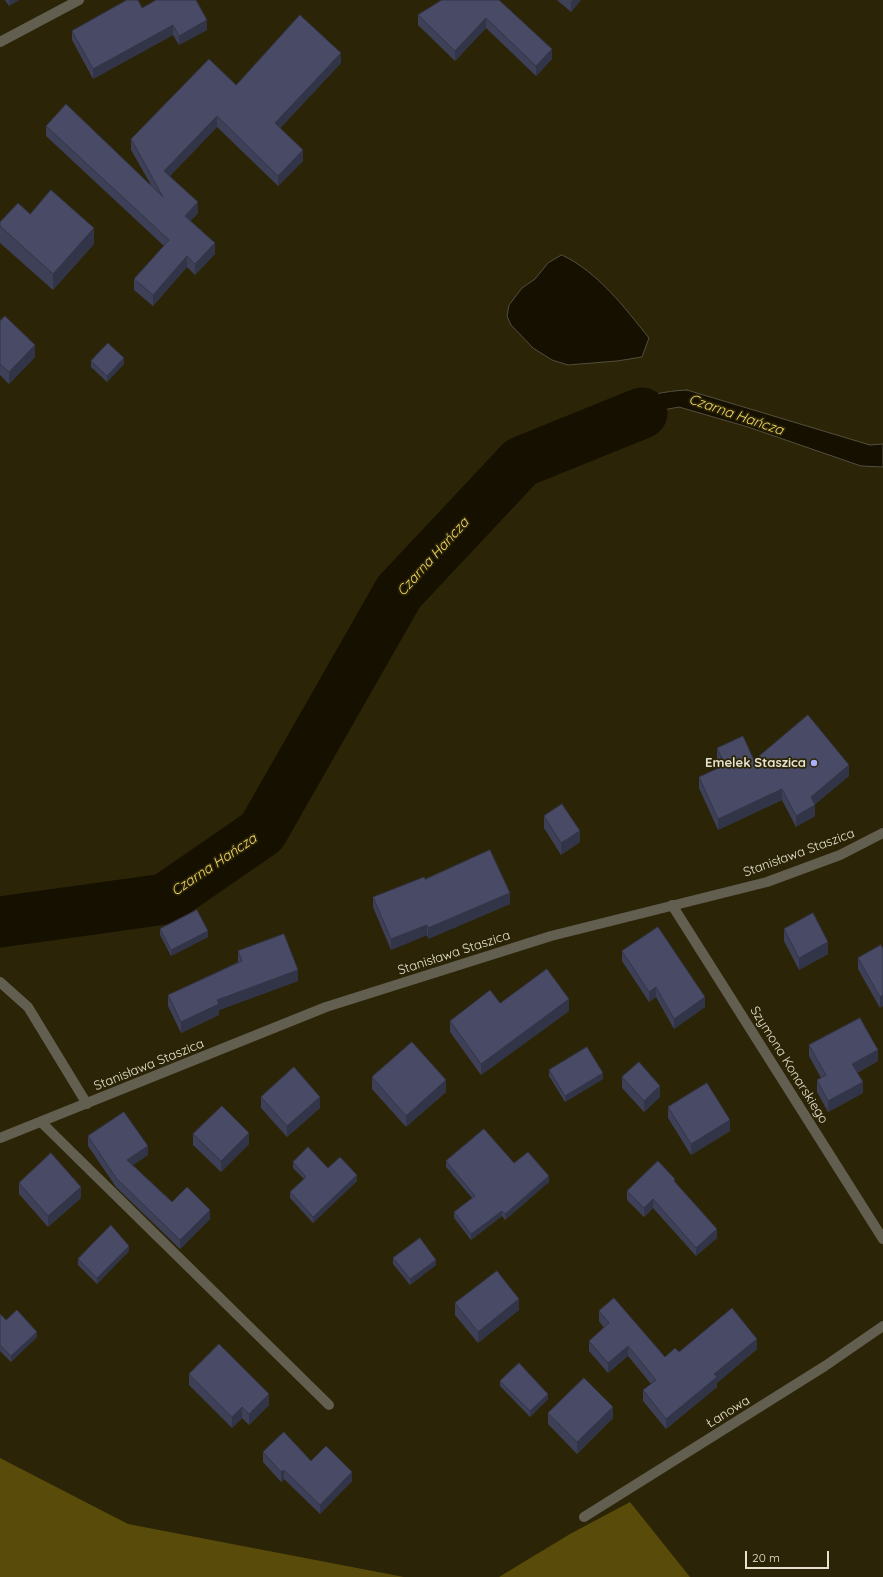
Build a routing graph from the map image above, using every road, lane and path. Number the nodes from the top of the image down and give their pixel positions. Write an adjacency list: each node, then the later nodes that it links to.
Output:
1 (79, 0): 2 (street)
2 (0, 42)
3 (883, 833): 4 (street, Stanisława Staszica)
4 (672, 905): 6 (street, Stanisława Staszica); 9 (street, Szymona Konarskiego)
5 (0, 982): 6 (street)
6 (87, 1104): 7 (street, Stanisława Staszica)
7 (41, 1122): 8 (street, Stanisława Staszica); 11 (street)
8 (0, 1138)
9 (883, 1239)
10 (883, 1326): 12 (street, Łanowa)
11 (329, 1404)
12 (584, 1517)

